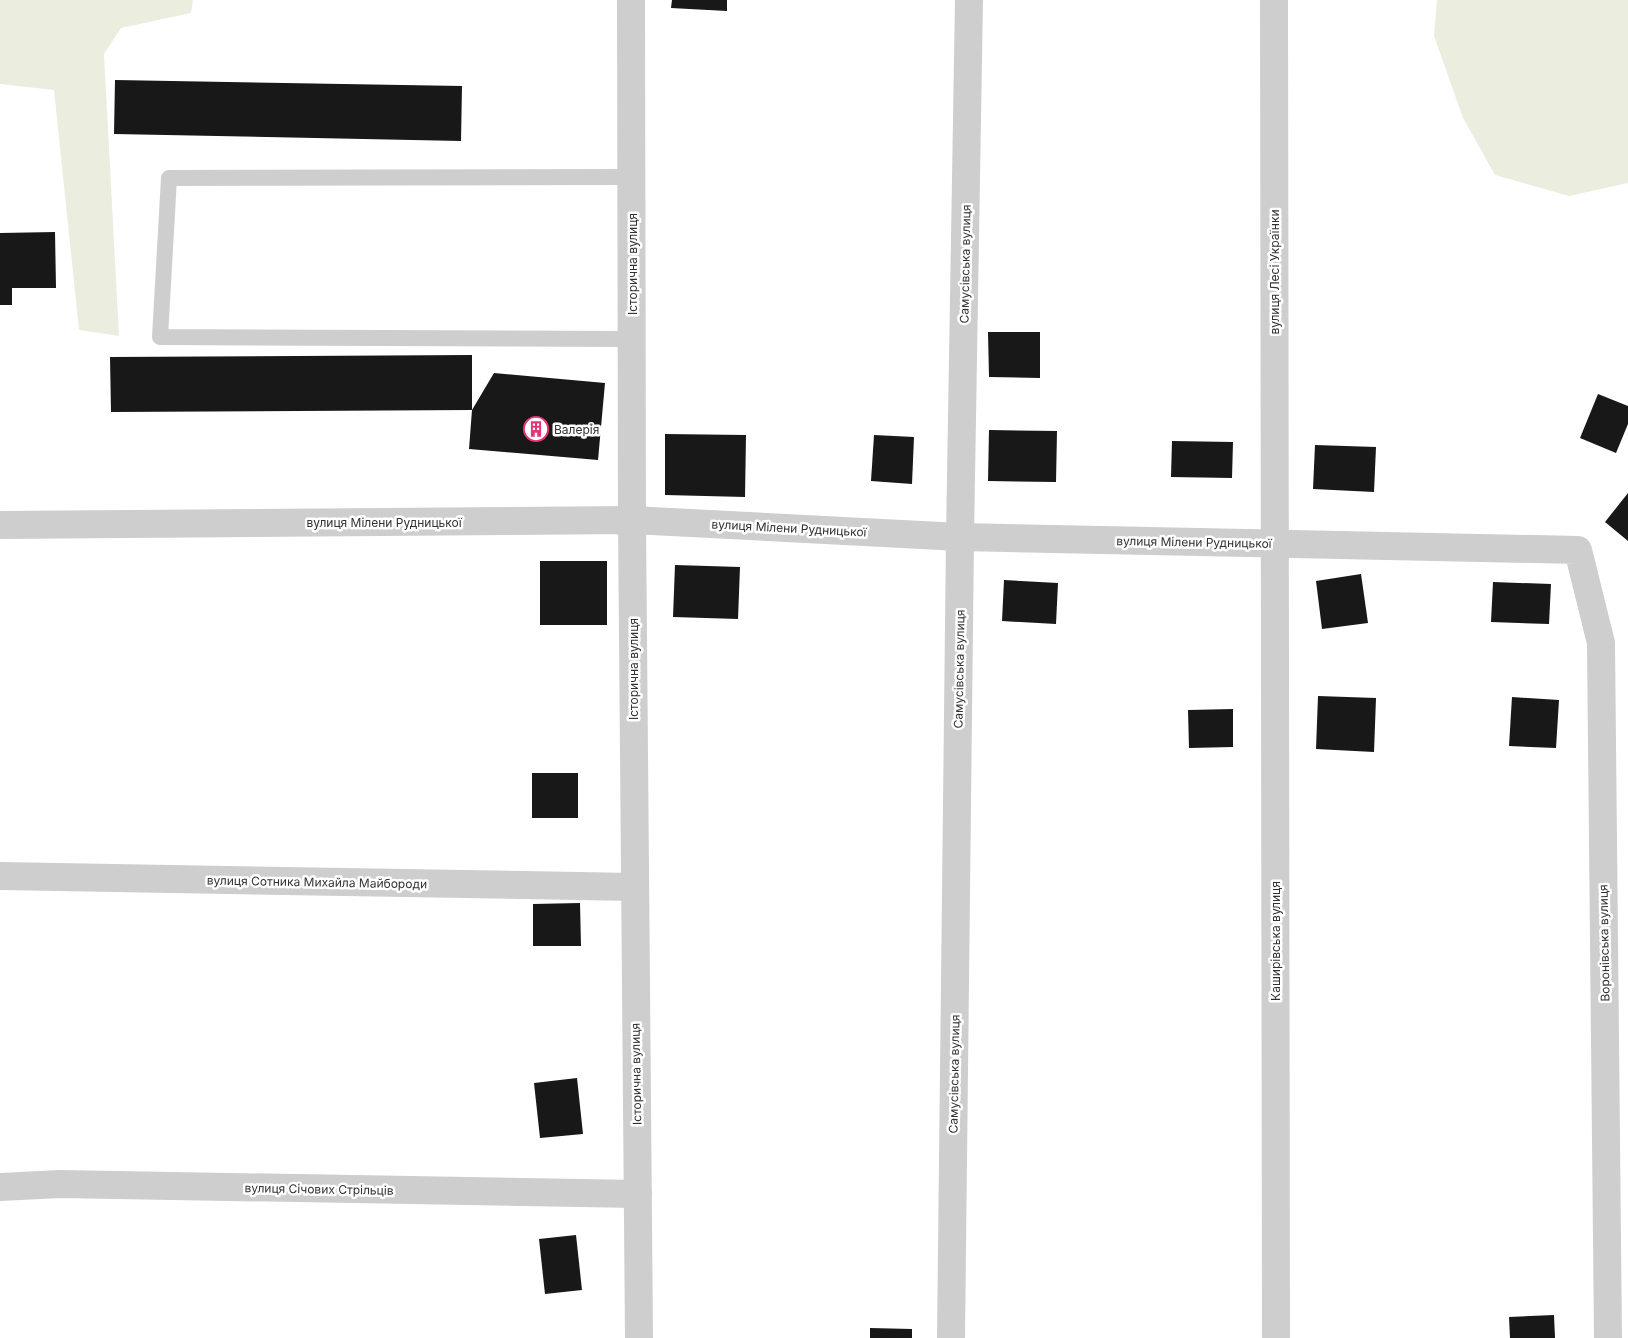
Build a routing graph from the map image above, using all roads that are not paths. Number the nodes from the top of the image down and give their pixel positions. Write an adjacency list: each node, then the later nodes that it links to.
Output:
1 (631, 0): 4 (street, Історична вулиця)
2 (969, 0): 8 (street, Самусівська вулиця)
3 (1274, 0): 9 (street, вулиця Лесі Українки)
4 (631, 177): 5 (street, Історична вулиця); 5 (lane)
5 (632, 339): 6 (street, Історична вулиця)
6 (632, 520): 7 (street, вулиця Мілени Рудницької); 8 (street, вулиця Мілени Рудницької); 12 (street, Історична вулиця)
7 (0, 525)
8 (960, 536): 9 (street, вулиця Мілени Рудницької); 16 (street, Самусівська вулиця)
9 (1274, 543): 10 (street, вулиця Мілени Рудницької); 17 (street, Каширівська вулиця)
10 (1578, 550): 18 (street, Воронівська вулиця)
11 (0, 876): 12 (street, вулиця Сотника Михайла Майбороди)
12 (635, 887): 14 (street, Історична вулиця)
13 (0, 1186): 14 (street, вулиця Січових Стрільців)
14 (638, 1194): 15 (street, Історична вулиця)
15 (639, 1338)
16 (951, 1338)
17 (1276, 1338)
18 (1608, 1338)

